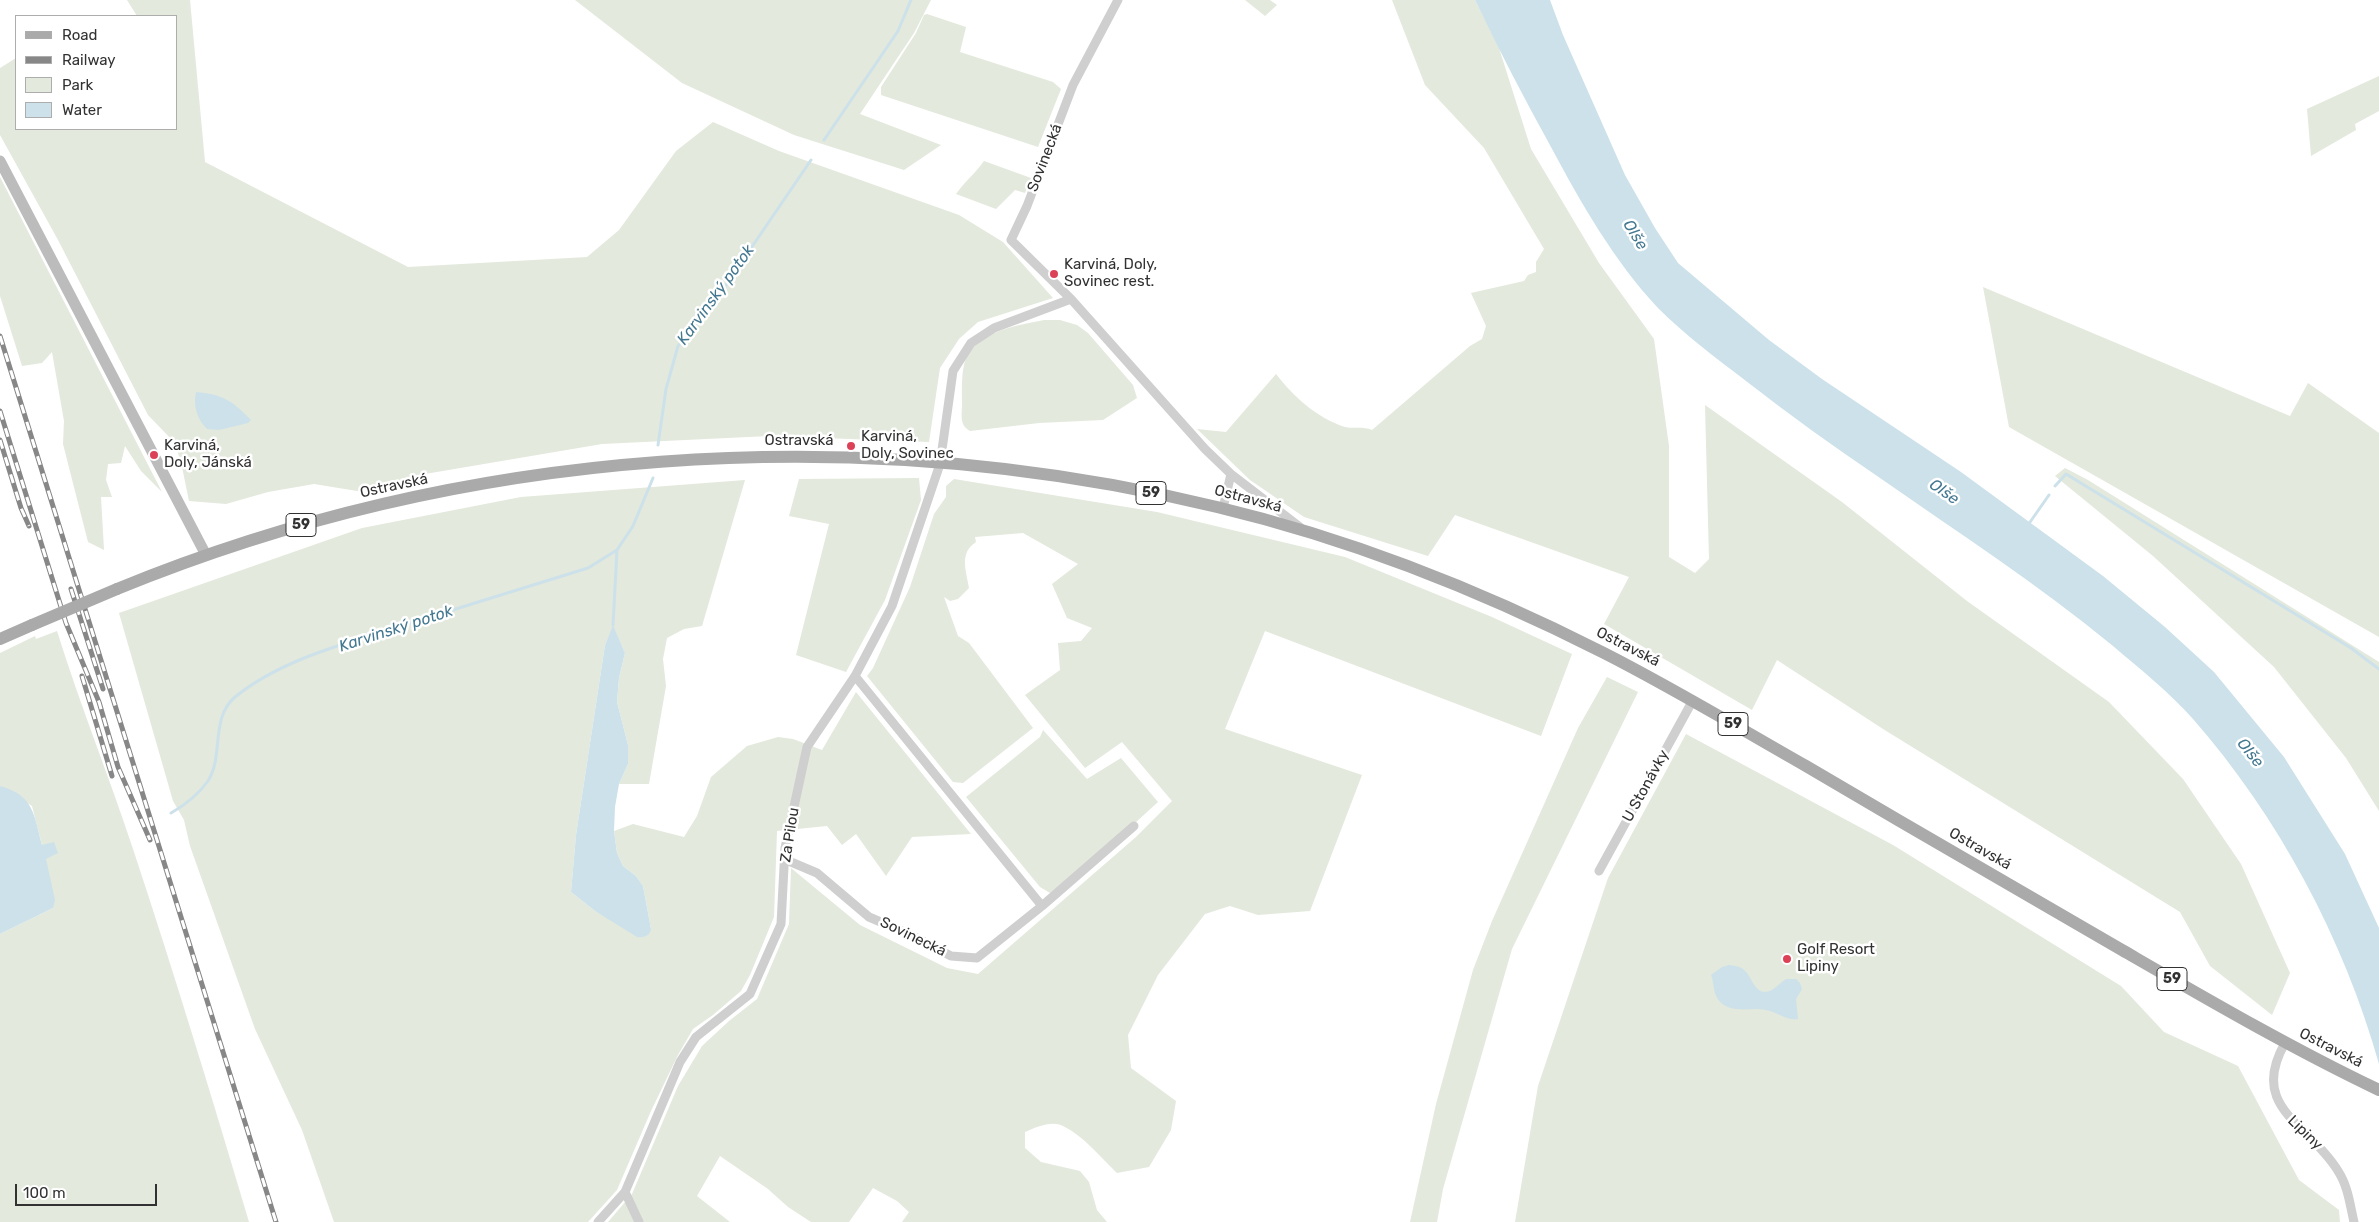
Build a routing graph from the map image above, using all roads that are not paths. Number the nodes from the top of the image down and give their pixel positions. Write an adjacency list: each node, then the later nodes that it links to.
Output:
1 (1118, 0): 3 (street, Sovinecká)
2 (0, 161): 8 (street)
3 (1071, 299): 4 (street); 5 (street, Sovinecká)
4 (940, 464): 6 (main road, Ostravská / 59); 8 (main road, Ostravská / 59); 10 (street, Za Pilou)
5 (1231, 474): 6 (street); 7 (street, Sovinecká)
6 (1223, 508): 7 (main road, Ostravská / 59)
7 (1307, 532): 11 (main road, Ostravská / 59)
8 (206, 555): 9 (main road, Ostravská / 59, bridge)
9 (0, 639)
10 (855, 676): 13 (street, Za Pilou); 15 (street)
11 (1693, 700): 14 (street, U Stonávky); 16 (main road, Ostravská / 59)
12 (1134, 826): 15 (street, Sovinecká)
13 (784, 859): 15 (street, Sovinecká); 18 (street, Za Pilou)
14 (1600, 871)
15 (1042, 906)
16 (2285, 1042): 17 (main road, Ostravská / 59); 21 (street, Lipiny)
17 (2379, 1090)
18 (625, 1192): 19 (street, Za Pilou); 20 (street)
19 (598, 1222)
20 (639, 1222)
21 (2354, 1222)

